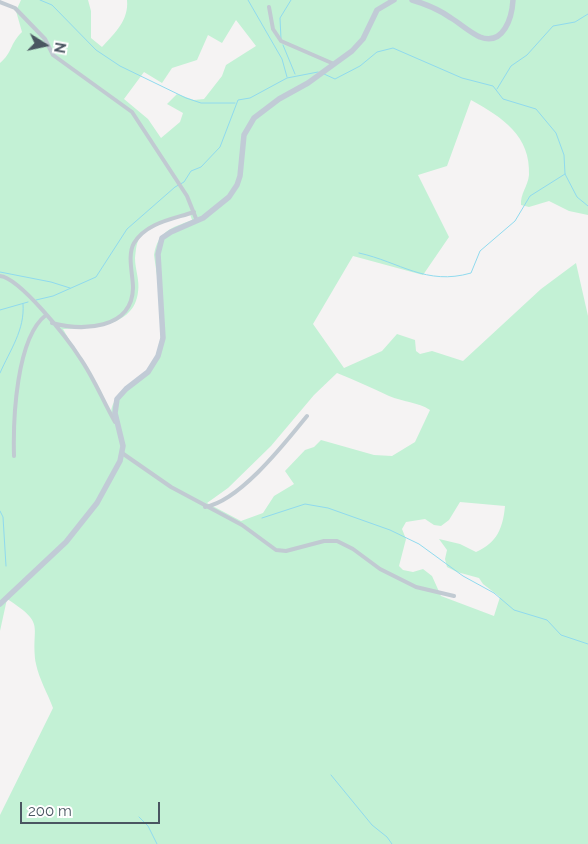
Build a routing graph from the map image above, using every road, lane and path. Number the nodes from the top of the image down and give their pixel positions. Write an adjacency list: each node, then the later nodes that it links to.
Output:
1 (394, 0): 6 (main road)
2 (412, 0): 3 (main road)
3 (513, 0)
4 (0, 2): 7 (street)
5 (269, 7): 6 (street)
6 (334, 64): 8 (main road)
7 (194, 212): 8 (street); 11 (street)
8 (197, 221): 13 (main road)
9 (0, 276): 10 (street)
10 (46, 315): 11 (street); 15 (street)
11 (52, 323): 13 (street)
12 (307, 416): 16 (street)
13 (118, 428): 14 (main road)
14 (122, 453): 16 (street); 18 (main road)
15 (14, 456)
16 (205, 507): 17 (street)
17 (454, 596)
18 (0, 604)

